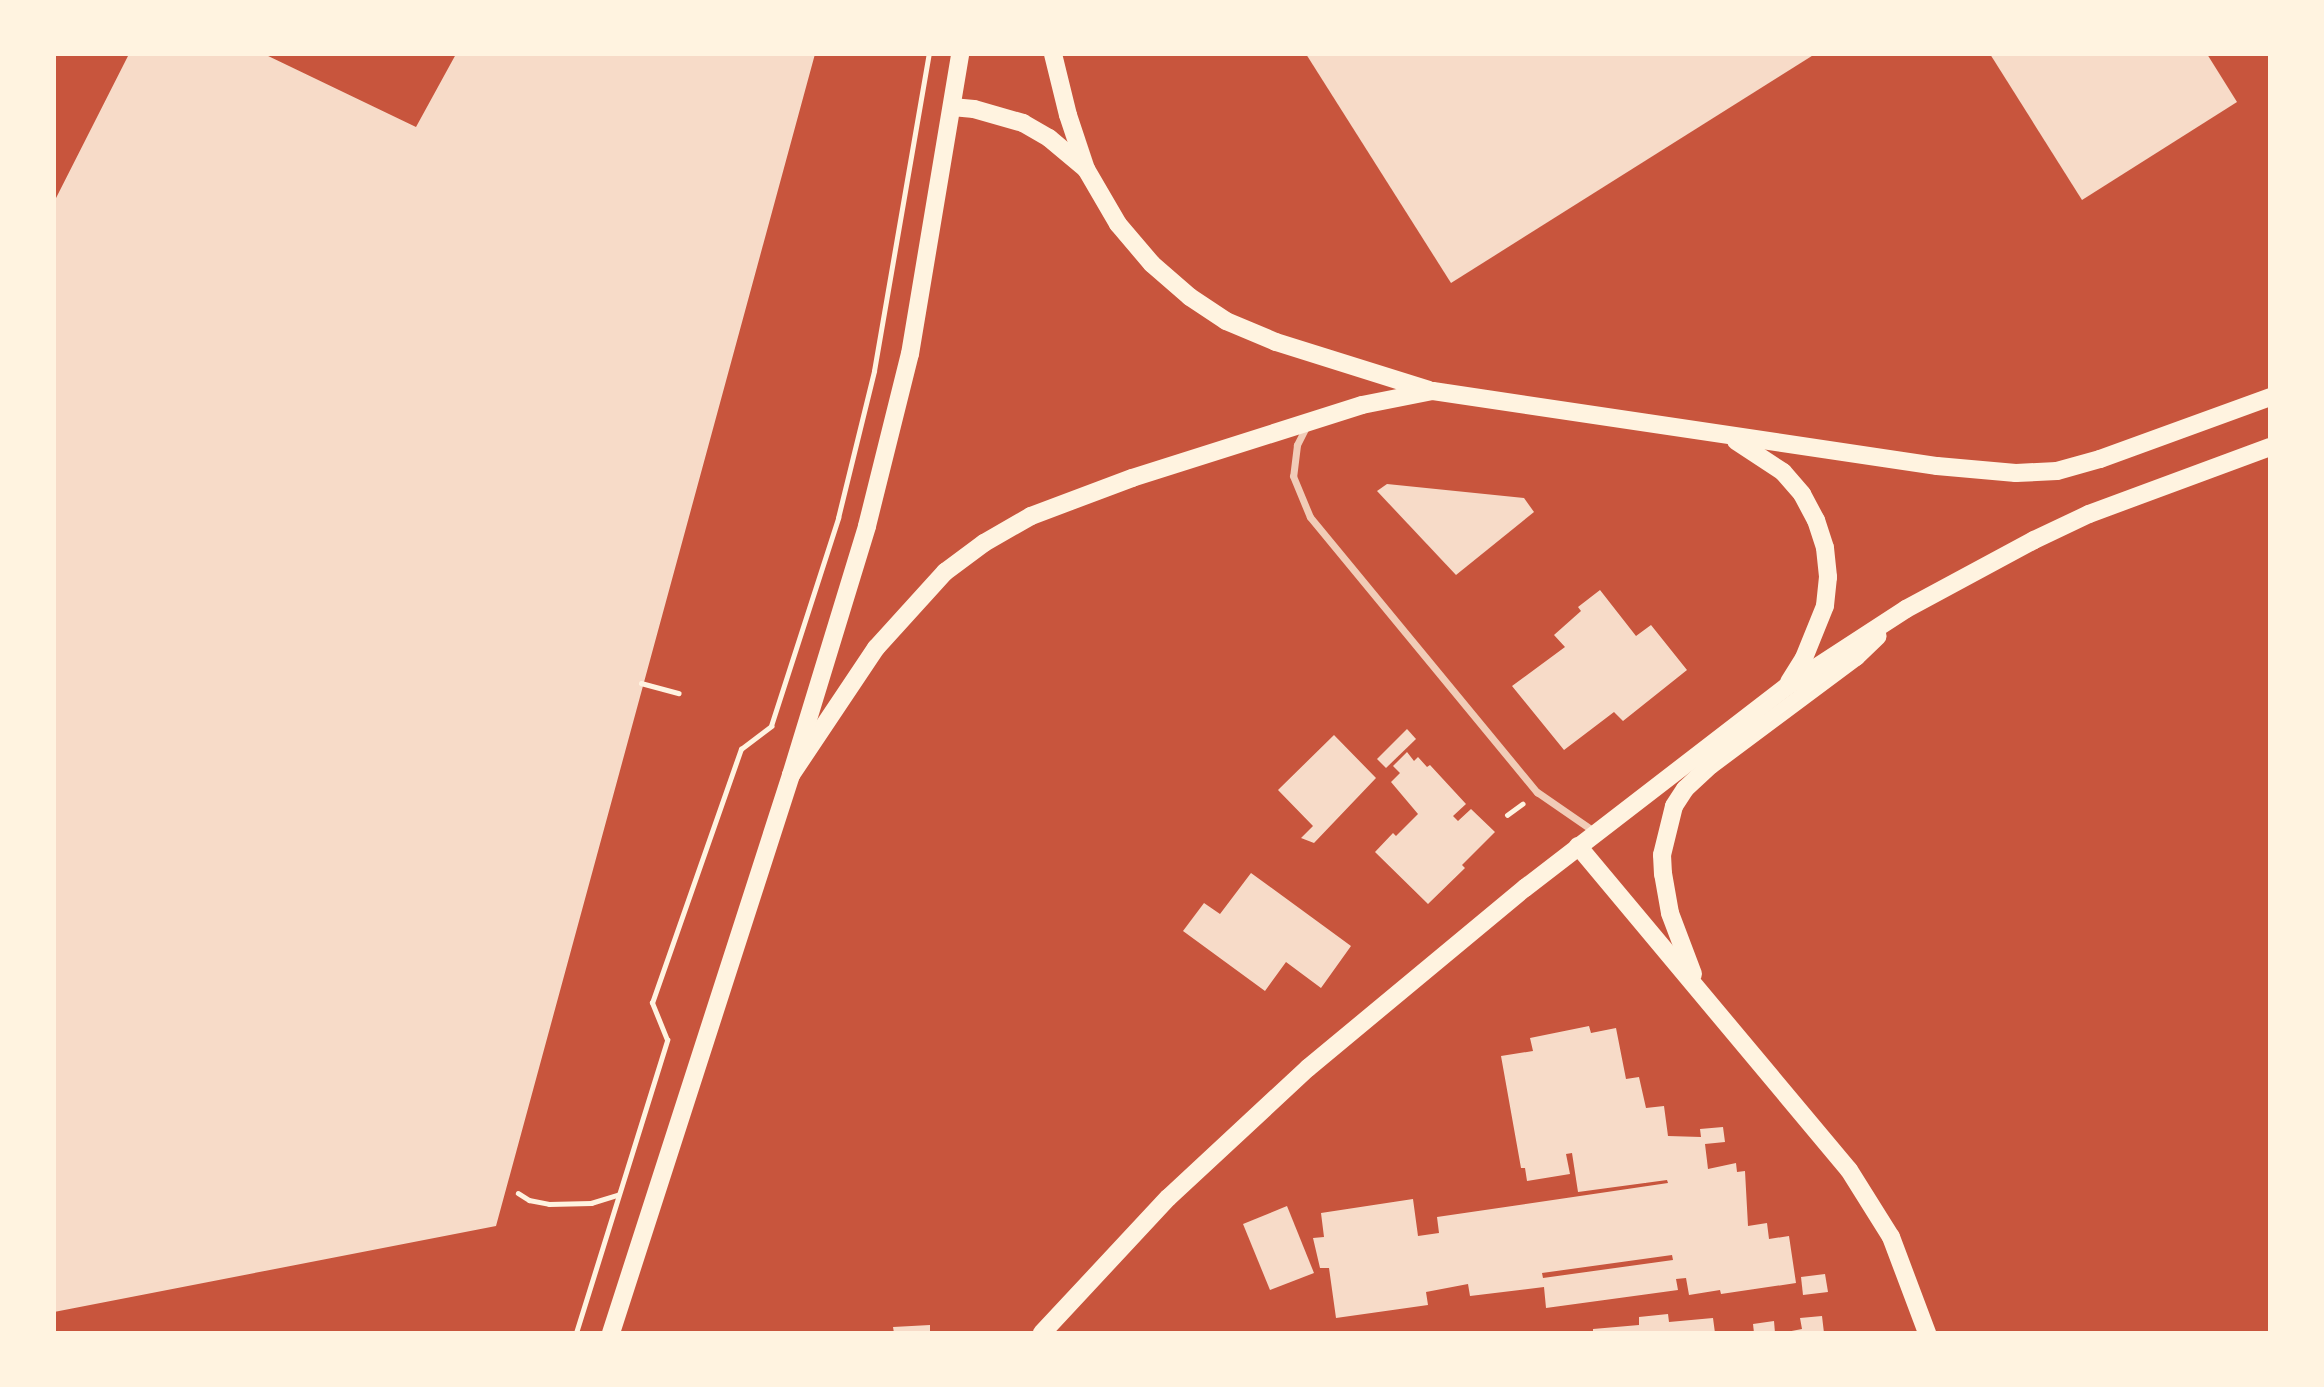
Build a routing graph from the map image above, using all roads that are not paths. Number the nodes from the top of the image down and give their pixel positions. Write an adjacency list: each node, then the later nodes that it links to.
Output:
1 (960, 54): 3 (main road)
2 (1053, 54): 4 (main road)
3 (952, 107): 4 (main road); 12 (main road)
4 (1086, 169): 5 (main road)
5 (1433, 391): 7 (main road); 8 (main road)
6 (2270, 397): 8 (main road)
7 (1309, 419): 12 (main road); 13 (street)
8 (1724, 434): 11 (main road)
9 (2270, 447): 10 (main road)
10 (1906, 609): 11 (main road); 15 (main road)
11 (1786, 687): 13 (main road)
12 (791, 775): 16 (main road)
13 (1595, 832): 14 (main road)
14 (1578, 846): 15 (main road); 17 (main road)
15 (1698, 987): 18 (main road)
16 (611, 1333)
17 (1042, 1333)
18 (1927, 1333)

